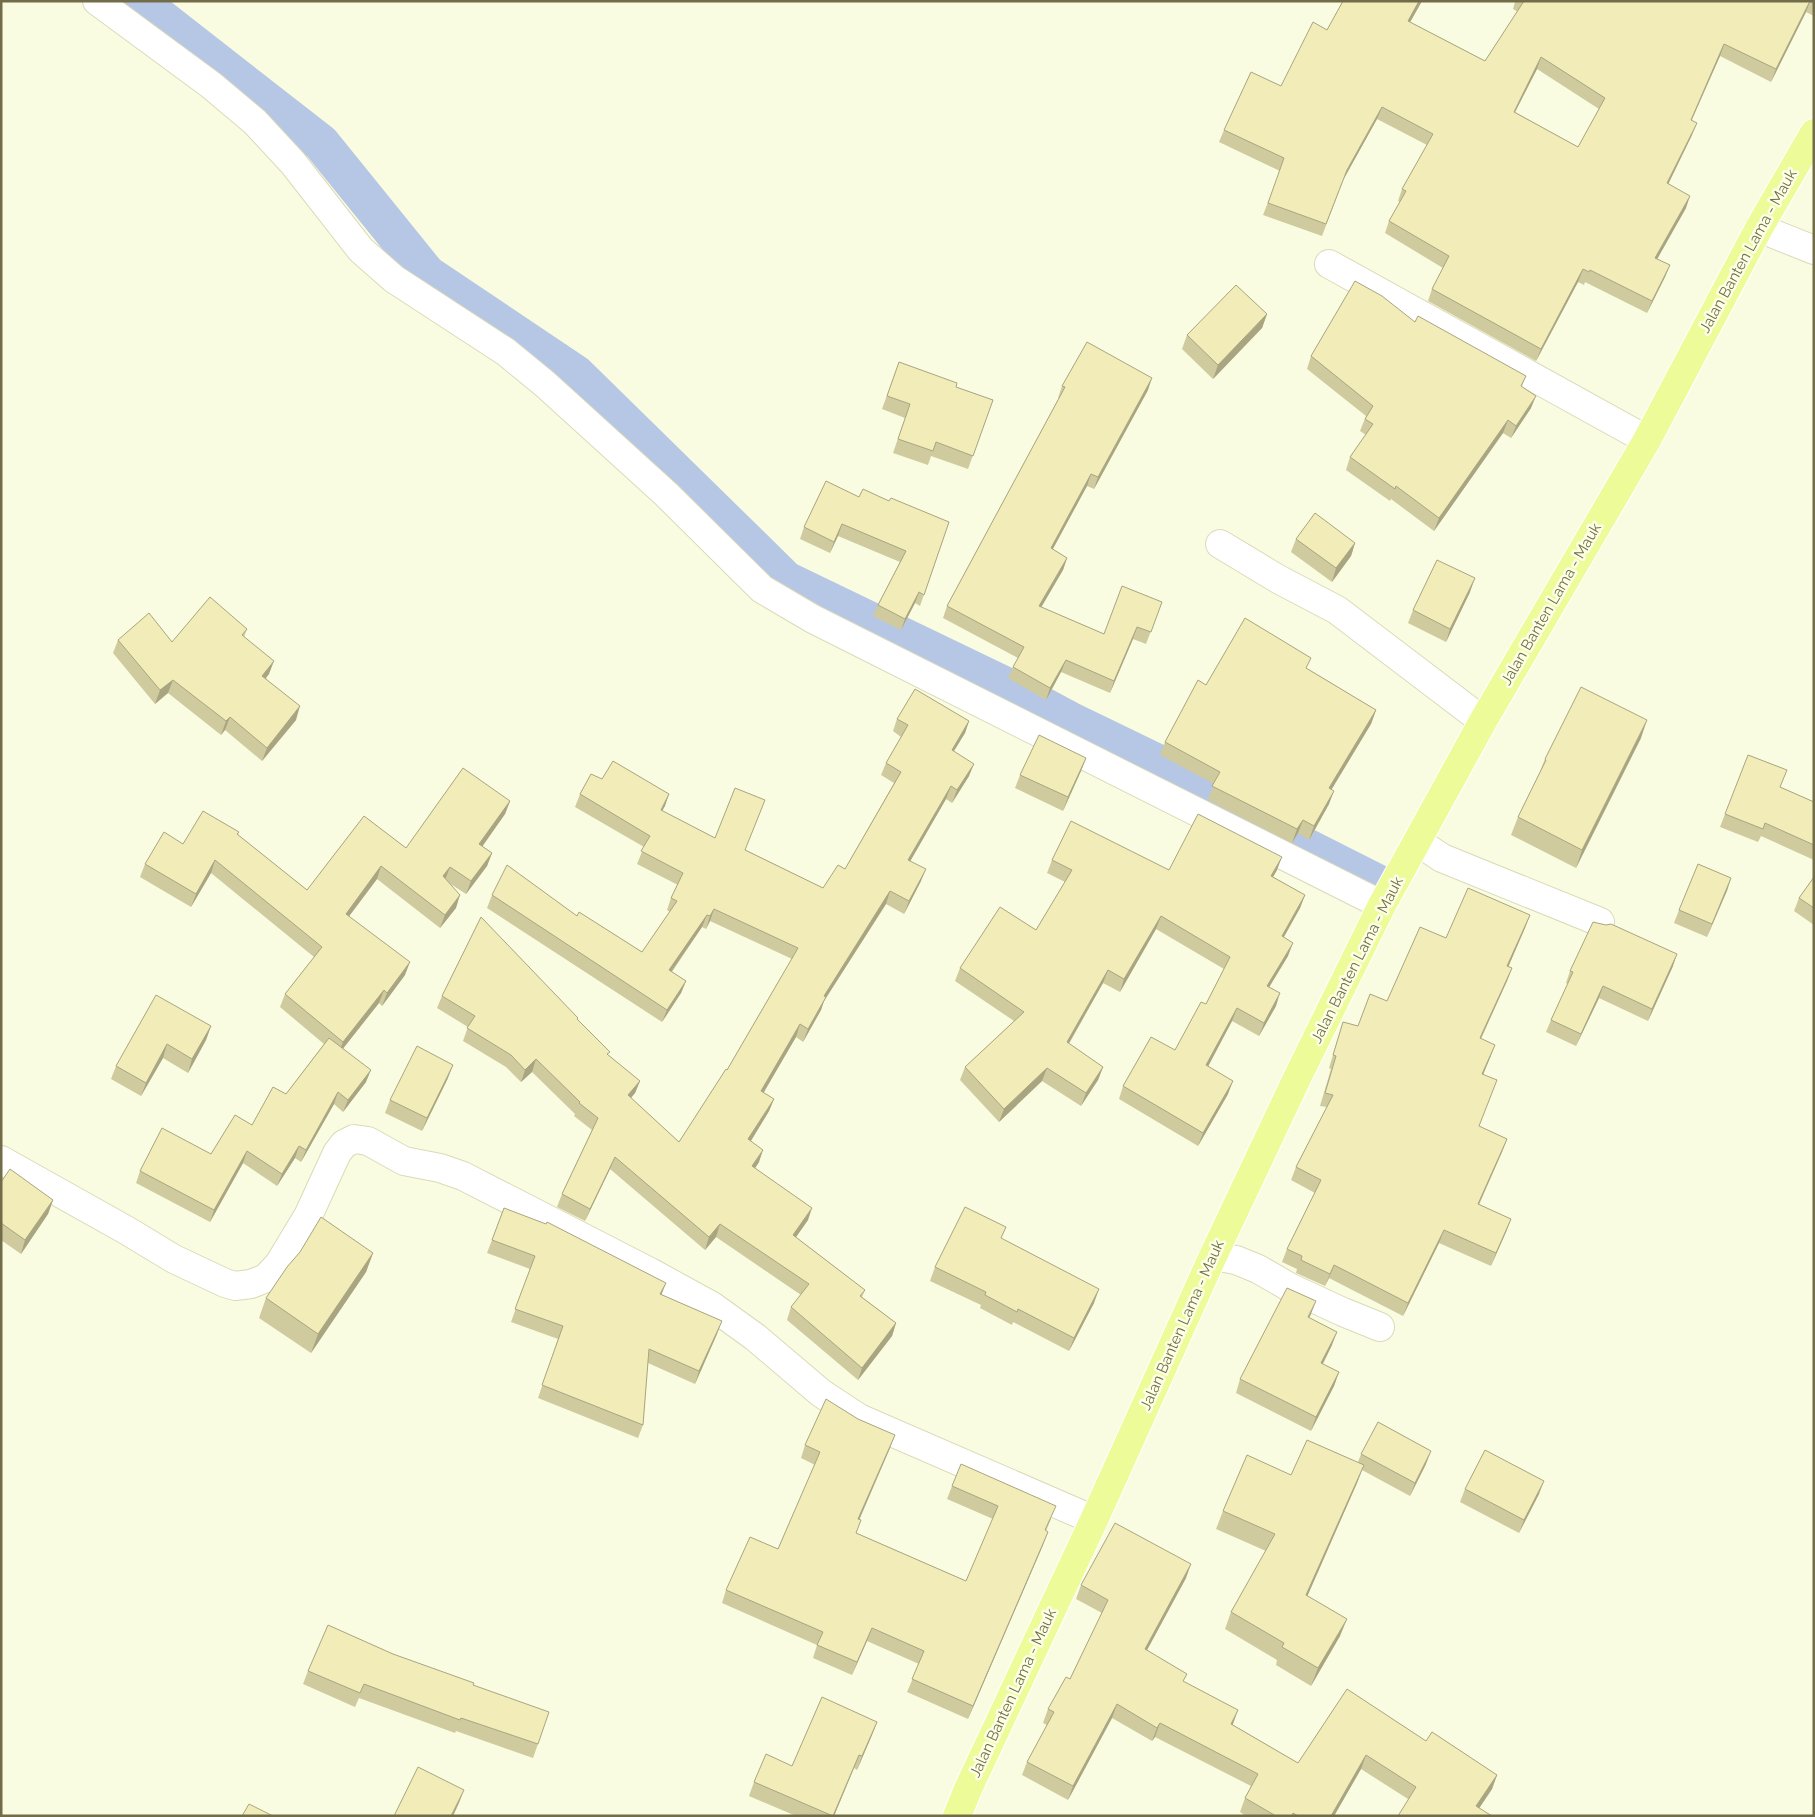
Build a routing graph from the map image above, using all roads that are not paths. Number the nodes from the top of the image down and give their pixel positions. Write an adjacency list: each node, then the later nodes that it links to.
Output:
1 (97, 1): 10 (street)
2 (1814, 133): 3 (main road, Jalan Banten Lama - Mauk)
3 (1759, 228): 4 (street); 6 (main road, Jalan Banten Lama - Mauk)
4 (1814, 250)
5 (1329, 264): 6 (street)
6 (1647, 440): 8 (main road, Jalan Banten Lama - Mauk)
7 (1220, 544): 8 (street)
8 (1483, 720): 9 (main road, Jalan Banten Lama - Mauk)
9 (1418, 842): 10 (main road, Jalan Banten Lama - Mauk); 11 (street)
10 (1382, 905): 13 (main road, Jalan Banten Lama - Mauk)
11 (1600, 922)
12 (1, 1160): 15 (street)
13 (1213, 1256): 14 (street); 15 (main road, Jalan Banten Lama - Mauk)
14 (1380, 1327)
15 (1094, 1520): 16 (main road, Jalan Banten Lama - Mauk)
16 (957, 1816)

